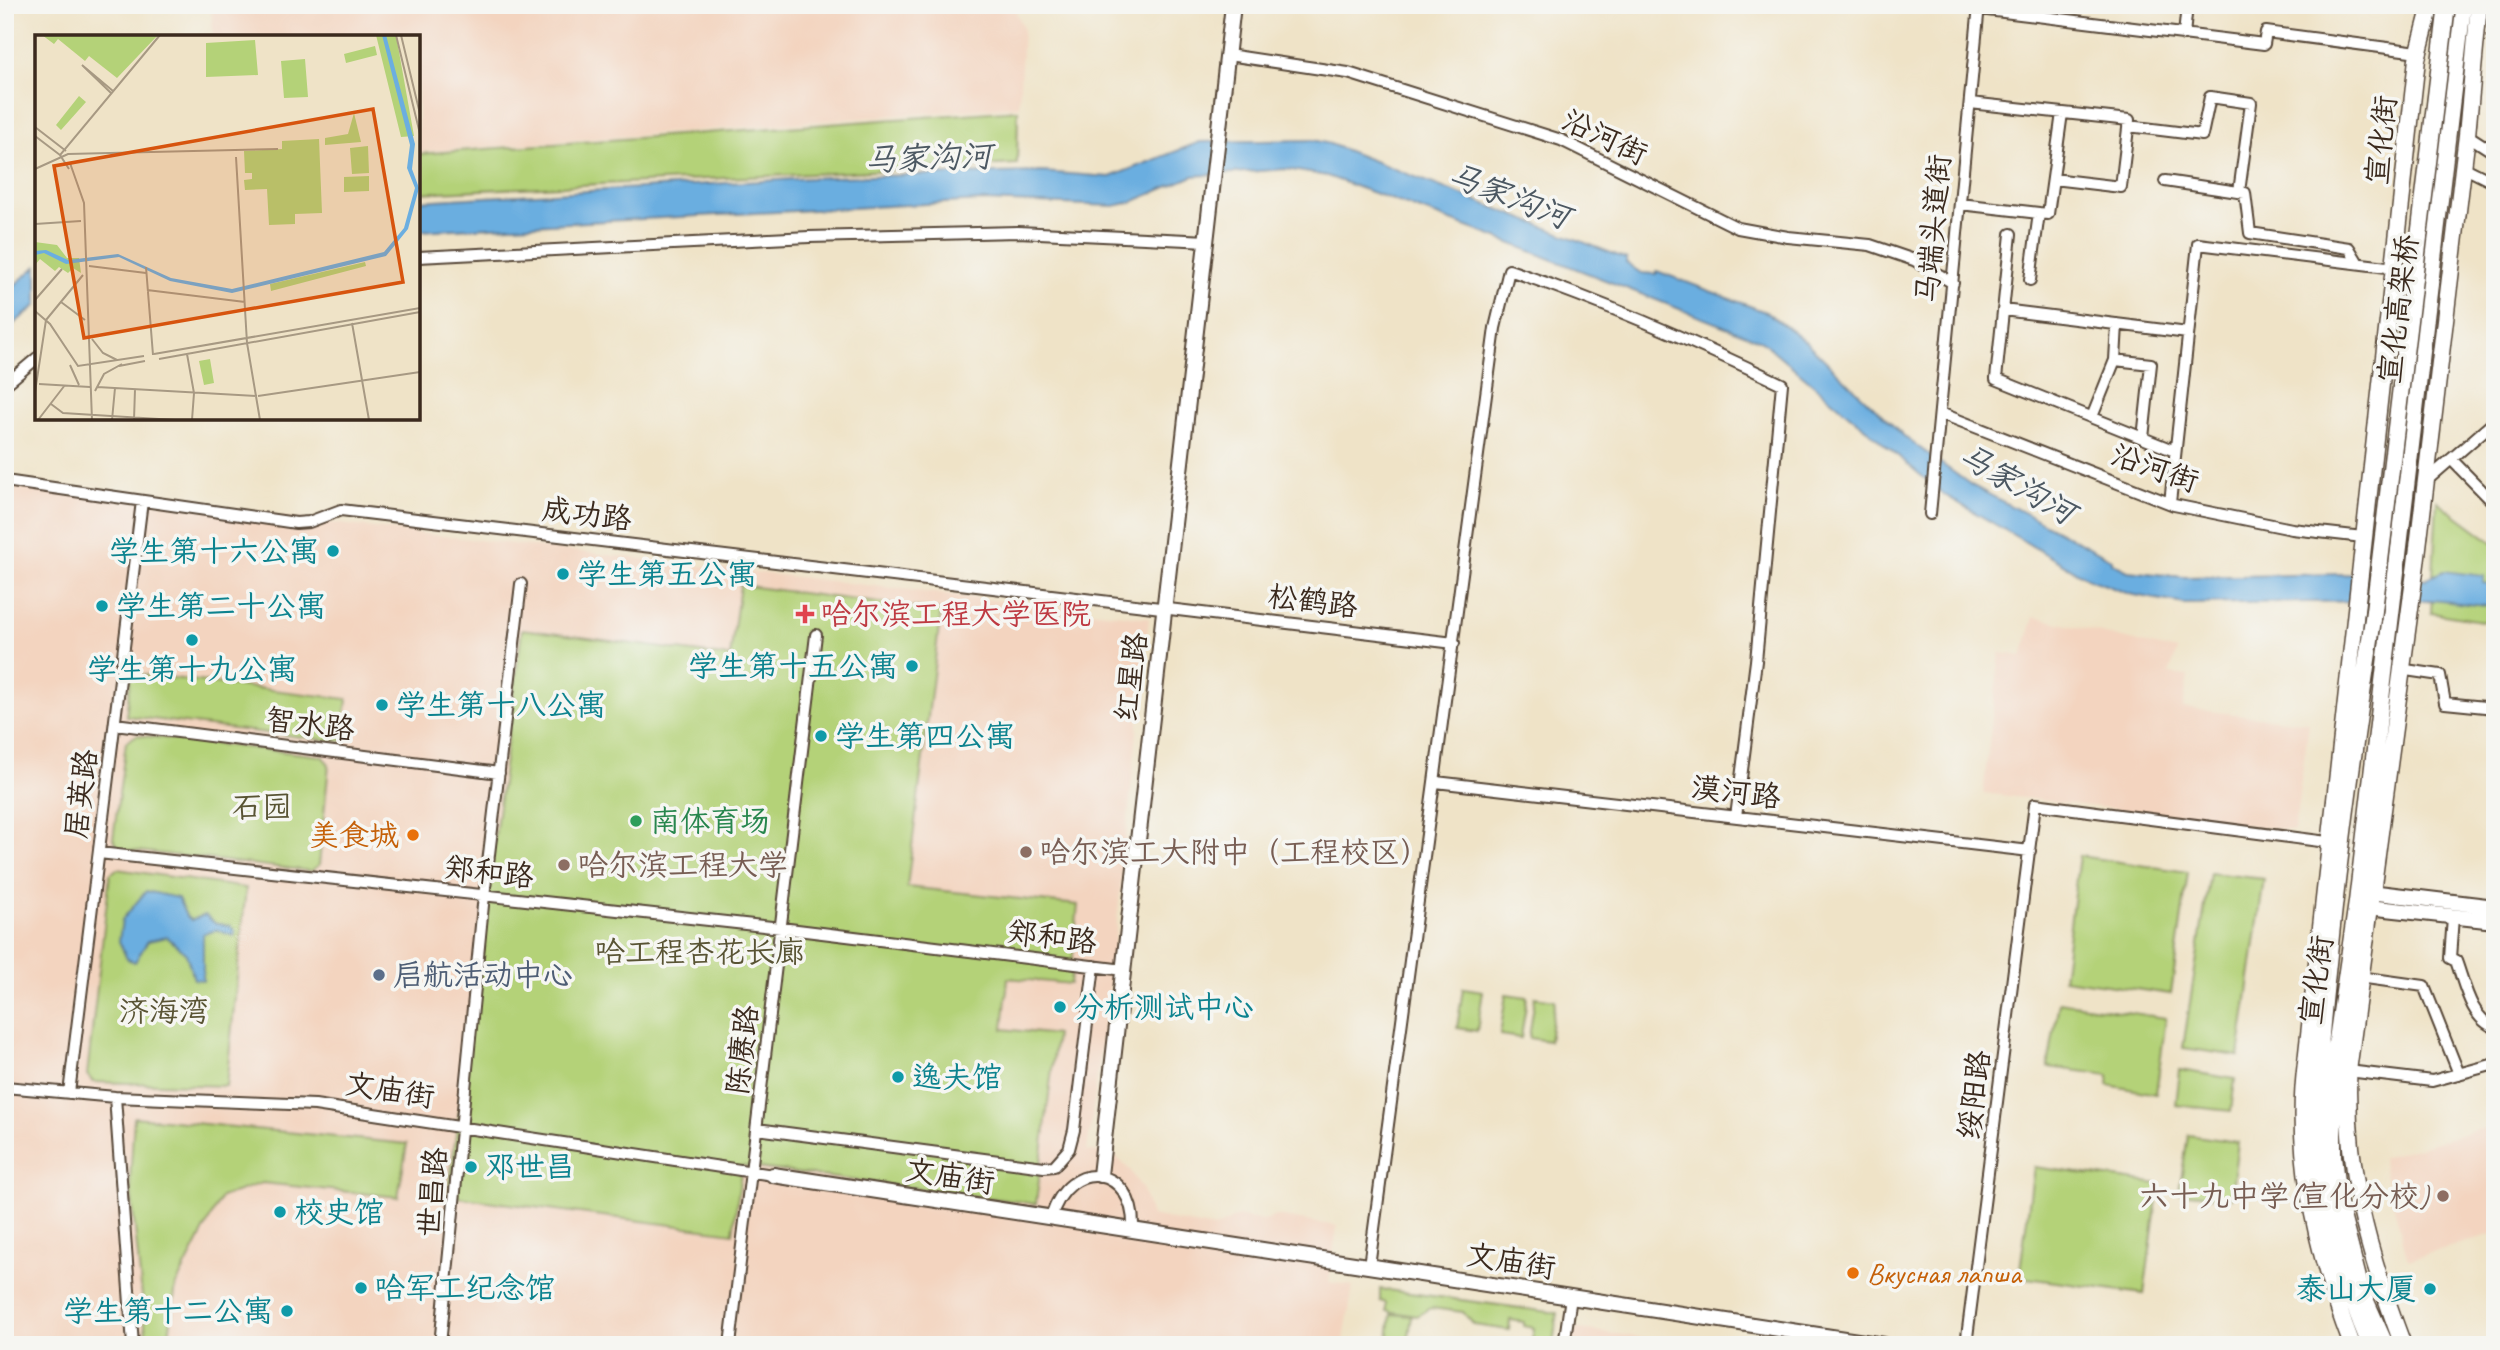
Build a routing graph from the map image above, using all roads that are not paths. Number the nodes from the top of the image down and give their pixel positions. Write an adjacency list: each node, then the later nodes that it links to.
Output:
1 (1233, 5): 9 (main road, 红星路)
2 (2188, 5): 8 (street)
3 (2431, 5): 10 (highway, 宣化街)
4 (2446, 5): 11 (highway, bridge); 61 (highway, 宣化高架桥, bridge)
5 (2463, 5): 11 (highway, 宣化高架桥)
6 (2479, 5): 15 (highway)
7 (1979, 7): 8 (street); 12 (street, 马端头道街)
8 (2184, 35): 10 (street)
9 (1228, 55): 25 (main road, 红星路); 30 (street, 沿河街)
10 (2418, 56): 28 (highway, 宣化街)
11 (2454, 75): 52 (highway, 宣化高架桥)
12 (1970, 103): 13 (street); 22 (street, 马端头道街)
13 (2062, 113): 14 (street); 18 (street)
14 (2128, 126): 18 (street); 21 (street)
15 (2467, 135): 16 (street); 17 (highway)
16 (2495, 153)
17 (2463, 167): 20 (street); 44 (highway)
18 (2053, 179): 23 (street)
19 (2165, 181): 21 (street)
20 (2495, 183)
21 (2239, 192): 27 (street)
22 (1960, 204): 23 (street); 30 (street, 马端头道街)
23 (2039, 213): 29 (street)
24 (2011, 234): 31 (street)
25 (1208, 241): 26 (street); 51 (main road, 红星路)
26 (420, 257)
27 (2358, 263): 28 (street); 33 (street)
28 (2395, 268): 49 (highway, 宣化街)
29 (2030, 280)
30 (1953, 283): 37 (street, 马端头道街)
31 (2003, 310): 32 (street); 38 (street)
32 (2117, 324): 33 (street); 35 (street)
33 (2188, 333): 41 (street)
34 (35, 360): 36 (street)
35 (2115, 360): 38 (street); 40 (street)
36 (6, 384)
37 (1940, 413): 46 (street, 沿河街); 48 (street, 马端头道街)
38 (2092, 417): 40 (street)
39 (2495, 421): 42 (street)
40 (2143, 438): 41 (street)
41 (2175, 451): 46 (street)
42 (2451, 459): 44 (street); 47 (street)
43 (5, 481): 45 (street, 成功路)
44 (2424, 482): 55 (highway, 宣化街)
45 (142, 501): 51 (street, 成功路); 57 (street, 居英路)
46 (2170, 503): 49 (street, 沿河街)
47 (2495, 504)
48 (1930, 513)
49 (2363, 537): 61 (highway, 宣化街)
50 (521, 584): 58 (street, 世昌路)
51 (1166, 608): 54 (street, 松鹤路); 72 (main road, 红星路)
52 (2390, 620): 66 (highway, 宣化街)
53 (816, 635): 70 (street, 陈赓路)
54 (1454, 643): 59 (street); 60 (street)
55 (2399, 669): 56 (street); 66 (highway, 宣化街)
56 (2495, 708)
57 (115, 724): 58 (street, 智水路); 63 (street, 居英路)
58 (499, 773): 65 (street, 世昌路)
59 (1436, 782): 60 (street, 漠河路); 89 (street)
60 (1736, 817): 62 (street, 漠河路)
61 (2335, 843): 62 (street, 绥阳路); 64 (highway); 76 (highway, 宣化街)
62 (2030, 851): 98 (street, 绥阳路)
63 (99, 853): 65 (street, 郑和路); 80 (street, 居英路)
64 (2336, 881): 76 (highway); 92 (highway)
65 (484, 897): 70 (street, 郑和路); 82 (street, 世昌路)
66 (2365, 900): 67 (main road); 68 (main road); 73 (highway, 宣化街); 77 (highway); 92 (highway, 宣化街)
67 (2495, 907)
68 (2453, 917): 69 (main road); 74 (street)
69 (2495, 922)
70 (781, 929): 71 (street, 郑和路); 83 (street, 陈赓路)
71 (1094, 966): 72 (street, 郑和路); 83 (street)
72 (1124, 970): 86 (main road, 红星路)
73 (2359, 976): 77 (highway, 宣化街); 78 (street)
74 (2495, 1027)
75 (2495, 1063): 78 (street)
76 (2305, 1071): 99 (highway)
77 (2348, 1071): 78 (street); 100 (highway)
78 (2459, 1074)
79 (5, 1087): 80 (street, 文庙街)
80 (69, 1093): 81 (street, 文庙街)
81 (115, 1097): 82 (street, 文庙街); 93 (street)
82 (463, 1127): 84 (street, 文庙街); 94 (street, 世昌路)
83 (757, 1129): 84 (street, 陈赓路)
84 (751, 1172): 85 (street, 文庙街); 95 (street, 陈赓路)
85 (773, 1175): 87 (main road, 文庙街)
86 (1100, 1175): 87 (street); 88 (street)
87 (1051, 1218): 88 (main road, 文庙街)
88 (1133, 1230): 89 (main road, 文庙街)
89 (1369, 1266): 90 (main road, 文庙街)
90 (1570, 1297): 91 (main road, 文庙街); 96 (street)
91 (1805, 1339): 97 (main road, 文庙街)
92 (2377, 1343)
93 (133, 1345)
94 (440, 1345)
95 (730, 1345)
96 (1564, 1345)
97 (1884, 1345)
98 (1966, 1345)
99 (2352, 1345)
100 (2403, 1345)

